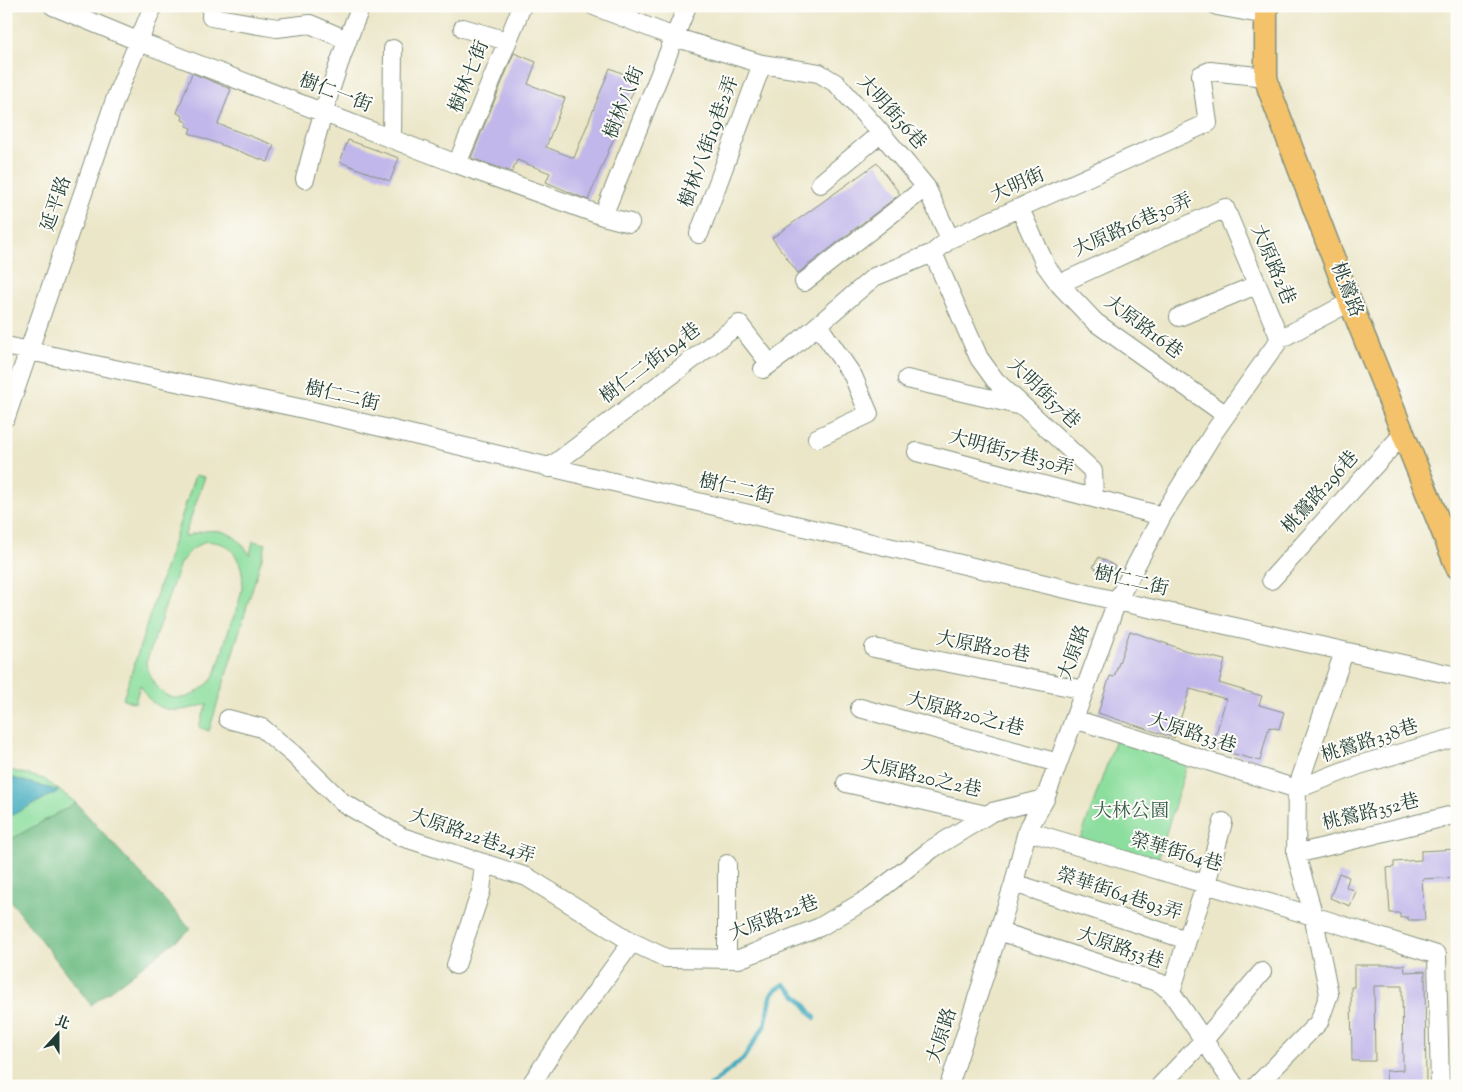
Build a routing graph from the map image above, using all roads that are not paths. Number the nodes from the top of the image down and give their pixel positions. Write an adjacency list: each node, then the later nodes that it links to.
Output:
1 (53, 6): 13 (street, 樹仁一街)
2 (153, 6): 13 (street, 延平路)
3 (212, 6): 12 (street)
4 (361, 6): 12 (street)
5 (522, 6): 14 (street, 樹林七街)
6 (594, 6): 11 (street, 大明街56巷)
7 (687, 6): 11 (street, 樹林八街)
8 (1217, 6): 9 (street)
9 (1266, 11): 17 (main road, 桃鶯路)
10 (463, 28): 14 (street)
11 (674, 37): 16 (street, 大明街56巷); 27 (street, 樹林八街)
12 (347, 40): 18 (street)
13 (140, 42): 18 (street, 樹仁一街); 40 (street, 延平路)
14 (507, 42): 21 (street, 樹林七街)
15 (393, 49): 20 (street)
16 (762, 64): 19 (street, 大明街56巷); 29 (street, 樹林八街19巷2弄)
17 (1266, 77): 26 (street, 大明街); 35 (main road, 桃鶯路)
18 (322, 112): 20 (street, 樹仁一街); 22 (street)
19 (881, 132): 23 (street); 24 (street, 大明街56巷)
20 (392, 139): 21 (street, 樹仁一街)
21 (457, 164): 27 (street, 樹仁一街)
22 (305, 180)
23 (820, 184)
24 (926, 187): 30 (street, 大明街56巷); 32 (street)
25 (1225, 208): 33 (street, 大原路16巷30弄); 34 (street, 大原路2巷)
26 (1020, 209): 30 (street, 大明街); 33 (street, 大原路16巷)
27 (603, 216): 28 (street, 樹仁一街)
28 (630, 223)
29 (699, 234)
30 (950, 239): 31 (street, 大明街)
31 (934, 253): 37 (street, 大明街); 43 (street, 大明街57巷)
32 (804, 282)
33 (1059, 284): 44 (street, 大原路16巷)
34 (1256, 284): 36 (street); 38 (street, 大原路2巷)
35 (1350, 302): 38 (street, 大原路); 46 (main road, 桃鶯路)
36 (1179, 317)
37 (818, 325): 41 (street, 大明街); 47 (street)
38 (1280, 339): 44 (street, 大原路)
39 (6, 346): 40 (street, 樹仁二街)
40 (29, 350): 45 (street, 延平路); 49 (street, 樹仁二街)
41 (766, 367): 49 (street, 樹仁二街194巷)
42 (908, 379): 43 (street)
43 (1023, 406): 50 (street, 大明街57巷)
44 (1226, 415): 51 (street, 大原路)
45 (6, 417)
46 (1403, 434): 52 (main road, 桃鶯路); 53 (street, 桃鶯路296巷)
47 (816, 438)
48 (917, 452): 50 (street, 大明街57巷30弄)
49 (550, 468): 54 (street, 樹仁二街)
50 (1094, 498): 51 (street)
51 (1162, 516): 54 (street, 大原路)
52 (1457, 567)
53 (1271, 580)
54 (1117, 601): 56 (street, 樹仁二街); 58 (street, 大原路)
55 (874, 648): 58 (street, 大原路20巷)
56 (1344, 652): 57 (street, 樹仁二街); 65 (street)
57 (1457, 676)
58 (1084, 690): 61 (street, 大原路)
59 (860, 708): 63 (street, 大原路20之1巷)
60 (228, 719): 72 (street, 大原路22巷24弄)
61 (1074, 719): 63 (street, 大原路); 65 (street, 大原路33巷)
62 (1457, 737): 65 (street, 桃鶯路338巷)
63 (1058, 763): 66 (street, 大原路)
64 (846, 783): 68 (street, 大原路20之2巷)
65 (1297, 789): 71 (street)
66 (1045, 799): 68 (street, 大原路22巷); 70 (street, 大原路)
67 (1457, 814): 71 (street, 桃鶯路352巷)
68 (986, 815): 80 (street, 大原路22巷)
69 (1223, 822): 75 (street)
70 (1027, 831): 74 (street, 大原路); 75 (street, 榮華街64巷)
71 (1296, 854): 76 (street)
72 (484, 863): 79 (street, 大原路22巷24弄); 81 (street)
73 (727, 864): 80 (street)
74 (1014, 883): 77 (street, 大原路); 78 (street, 榮華街64巷93弄)
75 (1206, 884): 76 (street, 榮華街64巷); 78 (street)
76 (1313, 916): 89 (street); 90 (street, 榮華街64巷)
77 (998, 931): 83 (street, 大原路53巷); 86 (street, 大原路)
78 (1187, 940): 83 (street, 榮華街64巷93弄)
79 (632, 942): 80 (street, 大原路22巷); 85 (street)
80 (727, 959)
81 (456, 965)
82 (1262, 972): 84 (street)
83 (1172, 992): 84 (street, 大原路53巷)
84 (1204, 1040): 87 (street); 88 (street, 大原路53巷)
85 (530, 1086)
86 (949, 1086)
87 (1160, 1086)
88 (1235, 1086)
89 (1256, 1086)
90 (1440, 1086)

